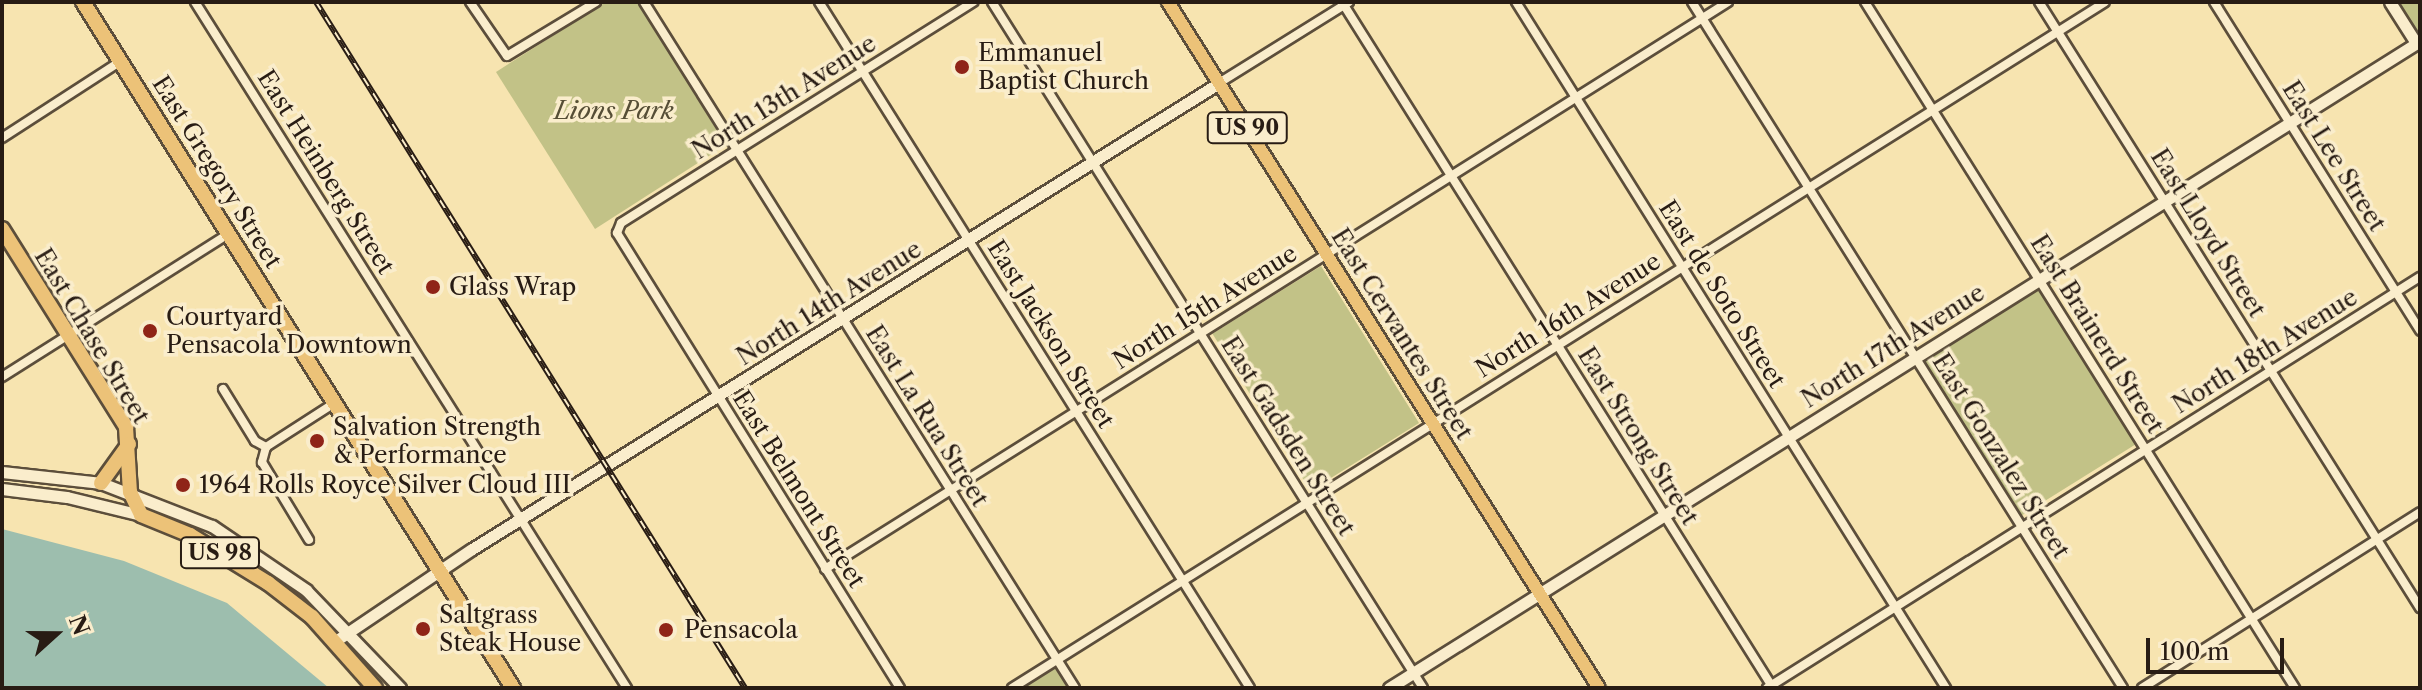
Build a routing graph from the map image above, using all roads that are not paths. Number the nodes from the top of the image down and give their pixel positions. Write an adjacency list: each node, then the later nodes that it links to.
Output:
1 (83, 2): 22 (highway, East Gregory Street)
2 (195, 2): 69 (street, East Heinberg Street)
3 (470, 2): 4 (street)
4 (596, 2)
5 (644, 2): 29 (street, East La Rua Street)
6 (819, 2): 23 (street, East Jackson Street)
7 (973, 2): 23 (street, North 13th Avenue)
8 (992, 2): 30 (street, East Gadsden Street)
9 (1168, 2): 24 (main road, East Cervantes Street / US 90)
10 (1516, 2): 25 (street, East de Soto Street)
11 (1692, 2): 19 (street, East Gonzalez Street)
12 (1728, 2): 19 (street, North 15th Avenue)
13 (1865, 2): 26 (street, East Brainerd Street)
14 (2039, 2): 20 (street, East Lloyd Street)
15 (2105, 2): 20 (street, North 16th Avenue)
16 (2214, 2): 27 (street, East Lee Street)
17 (2390, 2): 21 (street)
18 (1345, 3): 24 (street, North 14th Avenue); 31 (street, East Strong Street)
19 (1702, 18): 25 (street, North 15th Avenue); 32 (street, East Gonzalez Street)
20 (2058, 32): 26 (street, North 16th Avenue); 33 (street, East Lloyd Street)
21 (2419, 45): 27 (street, North 17th Avenue)
22 (121, 61): 28 (street); 36 (highway, East Gregory Street)
23 (863, 72): 29 (street, North 13th Avenue); 37 (street, East Jackson Street)
24 (1219, 83): 30 (street, North 14th Avenue); 38 (main road, East Cervantes Street / US 90)
25 (1576, 98): 31 (street, North 15th Avenue); 39 (street, East de Soto Street)
26 (1933, 110): 32 (street, North 16th Avenue); 41 (street, East Brainerd Street)
27 (2290, 123): 33 (street, North 17th Avenue); 42 (street, East Lee Street)
28 (2, 138)
29 (737, 150): 34 (street, North 13th Avenue); 43 (street, East La Rua Street)
30 (1094, 164): 37 (street, North 14th Avenue); 45 (street, East Gadsden Street)
31 (1451, 176): 38 (street, North 15th Avenue); 47 (street, East Strong Street)
32 (1809, 188): 39 (street, North 16th Avenue); 48 (street, East Gonzalez Street)
33 (2164, 201): 41 (street, North 17th Avenue); 49 (street, East Lloyd Street)
34 (618, 228): 52 (street, East Belmont Street)
35 (2, 229): 46 (highway, East Chase Street)
36 (230, 233): 46 (street); 53 (highway, East Gregory Street)
37 (970, 242): 43 (street, North 14th Avenue); 54 (street, East Jackson Street)
38 (1326, 254): 45 (street, North 15th Avenue); 55 (main road, East Cervantes Street / US 90)
39 (1682, 267): 47 (street, North 16th Avenue); 56 (street, East de Soto Street)
40 (2420, 277): 42 (street, North 18th Avenue)
41 (2039, 280): 48 (street, North 17th Avenue); 59 (street, East Brainerd Street)
42 (2396, 292): 44 (street, East Lee Street); 49 (street, North 18th Avenue)
43 (844, 321): 52 (street, North 14th Avenue); 63 (street, East La Rua Street)
44 (2420, 331)
45 (1200, 333): 54 (street, North 15th Avenue); 65 (street, East Gadsden Street)
46 (69, 335): 50 (street); 57 (highway, East Chase Street)
47 (1557, 346): 55 (street, North 16th Avenue); 68 (street, East Strong Street)
48 (1915, 357): 56 (street, North 17th Avenue); 70 (street, East Gonzalez Street)
49 (2271, 371): 59 (street, North 18th Avenue); 71 (street, East Lloyd Street)
50 (2, 377)
51 (223, 389): 58 (street)
52 (718, 397): 69 (street, North 14th Avenue); 74 (street, East Belmont Street)
53 (336, 402): 58 (street); 73 (highway, East Gregory Street)
54 (1076, 411): 63 (street, North 15th Avenue); 75 (street, East Jackson Street)
55 (1433, 424): 65 (street, North 16th Avenue); 76 (main road, East Cervantes Street / US 90)
56 (1789, 437): 68 (street, North 17th Avenue); 77 (street, East de Soto Street)
57 (130, 440): 61 (highway); 64 (highway, East Chase Street)
58 (266, 447): 72 (street)
59 (2146, 450): 70 (street, North 18th Avenue); 79 (street, East Brainerd Street)
60 (2, 472): 61 (street)
61 (101, 483): 64 (street)
62 (2, 489): 67 (street)
63 (950, 490): 74 (street, North 15th Avenue); 82 (street, East La Rua Street)
64 (130, 492): 67 (highway, East Chase Street); 80 (street)
65 (1307, 503): 75 (street, North 16th Avenue); 83 (street, East Gadsden Street)
66 (2420, 512): 71 (street)
67 (141, 515): 81 (highway, US 98)
68 (1664, 515): 76 (street, North 17th Avenue); 85 (street, East Strong Street)
69 (521, 520): 73 (street, North 14th Avenue); 89 (street, East Heinberg Street)
70 (2022, 527): 77 (street, North 18th Avenue); 98 (street, East Gonzalez Street)
71 (2377, 539): 78 (street, East Lloyd Street); 79 (street)
72 (309, 540)
73 (441, 569): 80 (street, North 14th Avenue); 84 (highway, East Gregory Street)
74 (825, 569): 90 (street, East Belmont Street)
75 (1183, 581): 82 (street, North 16th Avenue); 93 (street, East Jackson Street)
76 (1539, 594): 83 (street, North 17th Avenue); 96 (main road, East Cervantes Street / US 90)
77 (1895, 607): 85 (street, North 18th Avenue); 97 (street, East de Soto Street)
78 (2420, 608)
79 (2251, 617): 99 (street); 100 (street, East Brainerd Street)
80 (347, 630): 81 (street, North 14th Avenue); 87 (street)
81 (334, 642): 86 (highway, US 98)
82 (1057, 660): 91 (street, North 16th Avenue); 92 (street, East La Rua Street)
83 (1413, 673): 94 (street, North 17th Avenue); 95 (street, East Gadsden Street)
84 (510, 683): 88 (street, East Gregory Street)
85 (1770, 687)
86 (375, 688)
87 (400, 688)
88 (521, 688)
89 (627, 688)
90 (900, 688)
91 (1012, 688)
92 (1075, 688)
93 (1250, 688)
94 (1389, 688)
95 (1423, 688)
96 (1599, 688)
97 (1946, 688)
98 (2123, 688)
99 (2142, 688)
100 (2295, 688)

